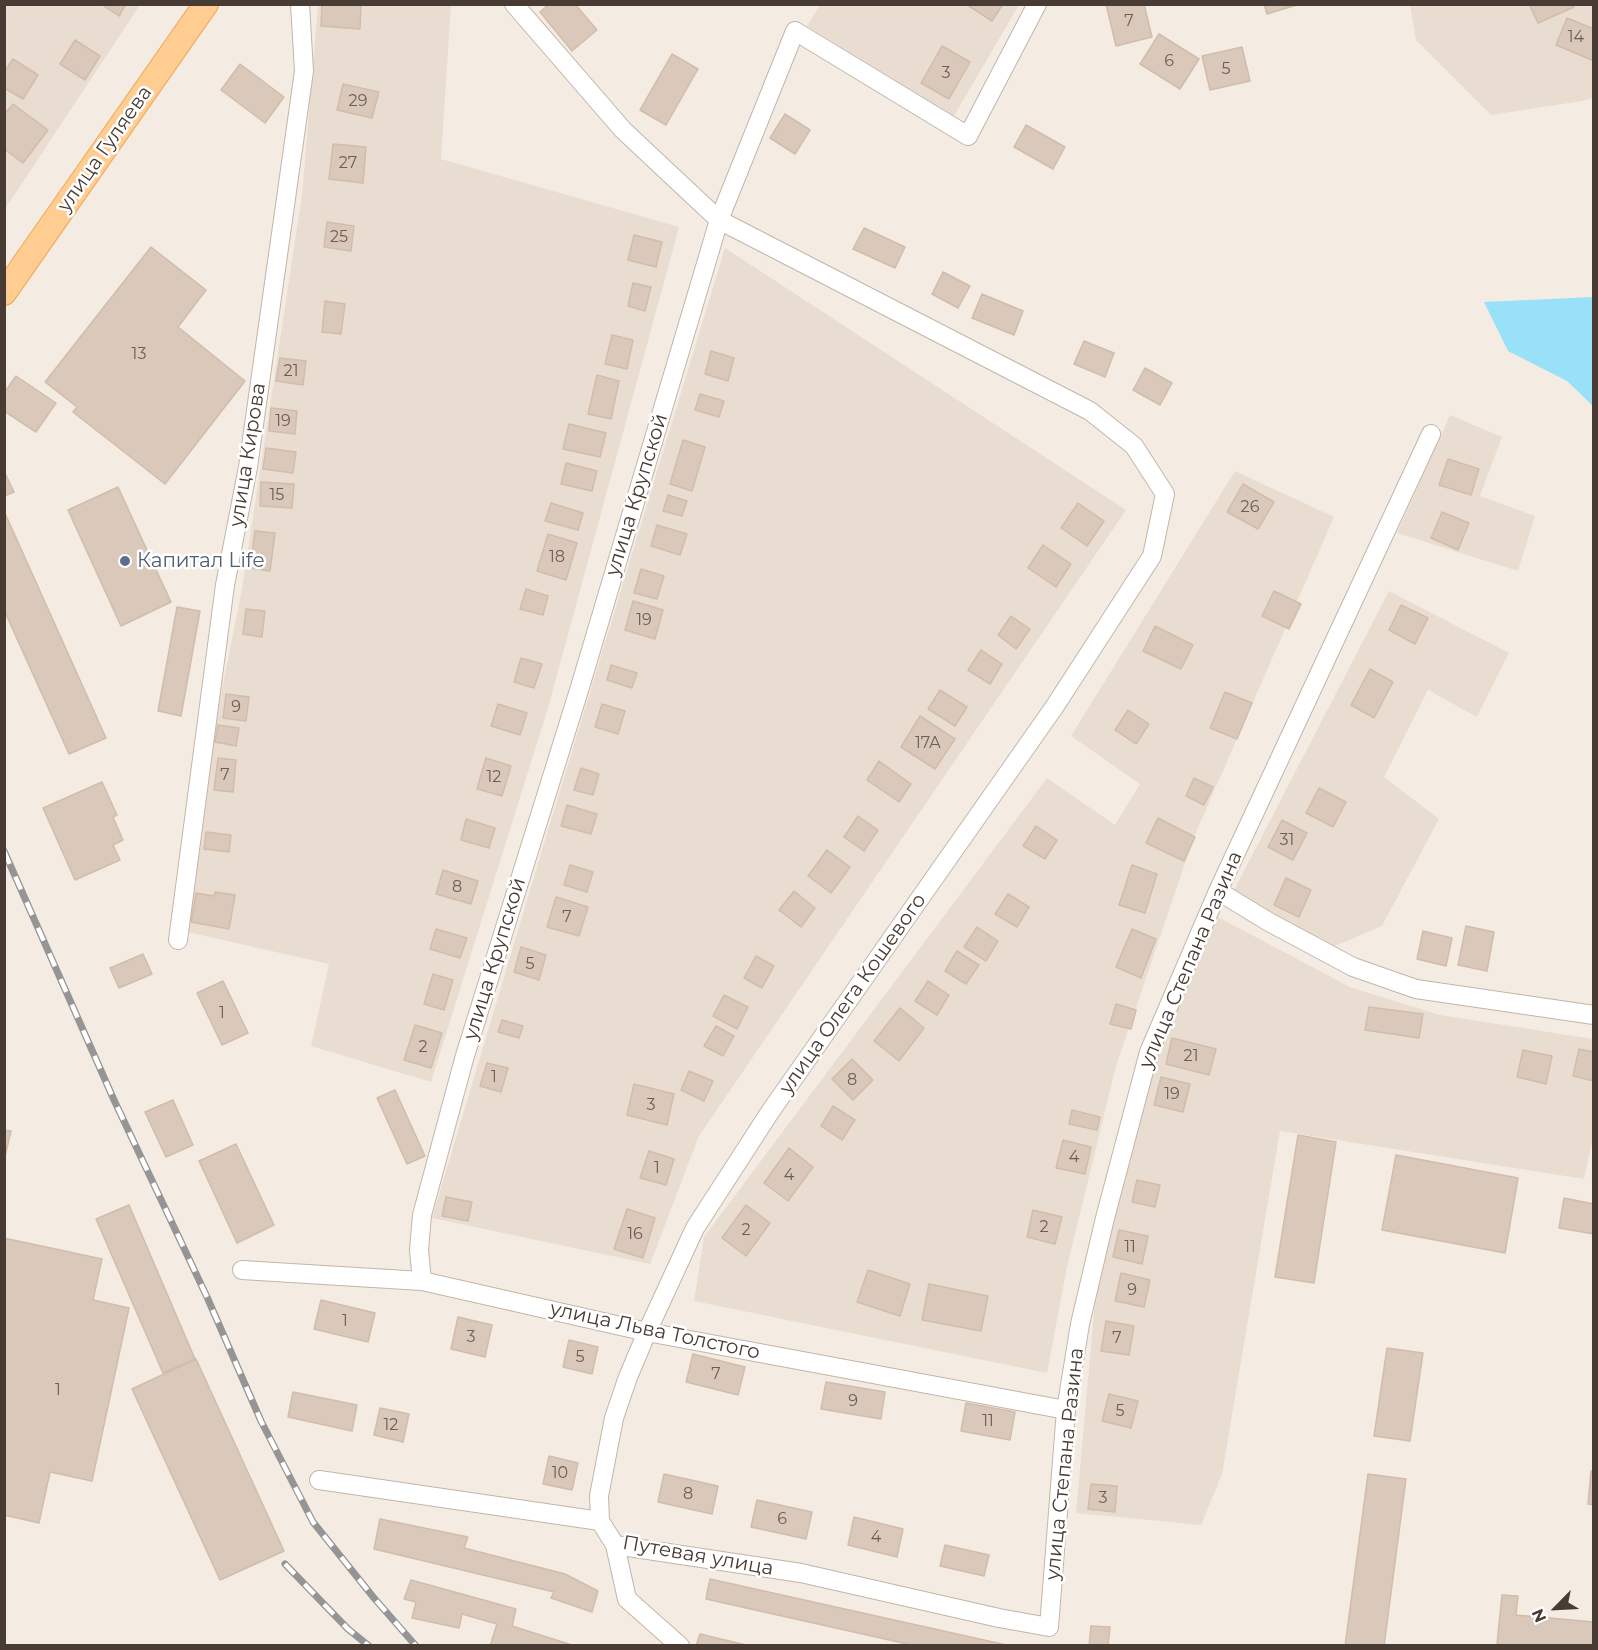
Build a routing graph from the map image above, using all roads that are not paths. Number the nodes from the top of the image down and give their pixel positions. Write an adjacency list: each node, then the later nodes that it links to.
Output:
1 (206, 4): 6 (main road, улица Гуляева)
2 (300, 4): 9 (street, улица Кирова)
3 (514, 4): 5 (street)
4 (1037, 4): 5 (street, улица Крупской)
5 (718, 220): 12 (street, улица Крупской); 13 (street, улица Олега Кошевого)
6 (4, 294)
7 (1431, 434): 8 (street, улица Степана Разина)
8 (1218, 891): 10 (street); 14 (street, улица Степана Разина)
9 (178, 940)
10 (1593, 1015)
11 (242, 1270): 12 (street, улица Льва Толстого)
12 (422, 1281): 13 (street, улица Льва Толстого)
13 (647, 1332): 14 (street, улица Льва Толстого); 16 (street, улица Олега Кошевого)
14 (1066, 1410): 18 (street, улица Степана Разина)
15 (319, 1480): 16 (street, Путевая улица)
16 (600, 1521): 17 (street, Путевая улица)
17 (615, 1545): 18 (street, Путевая улица); 19 (street)
18 (1049, 1627)
19 (680, 1646)

